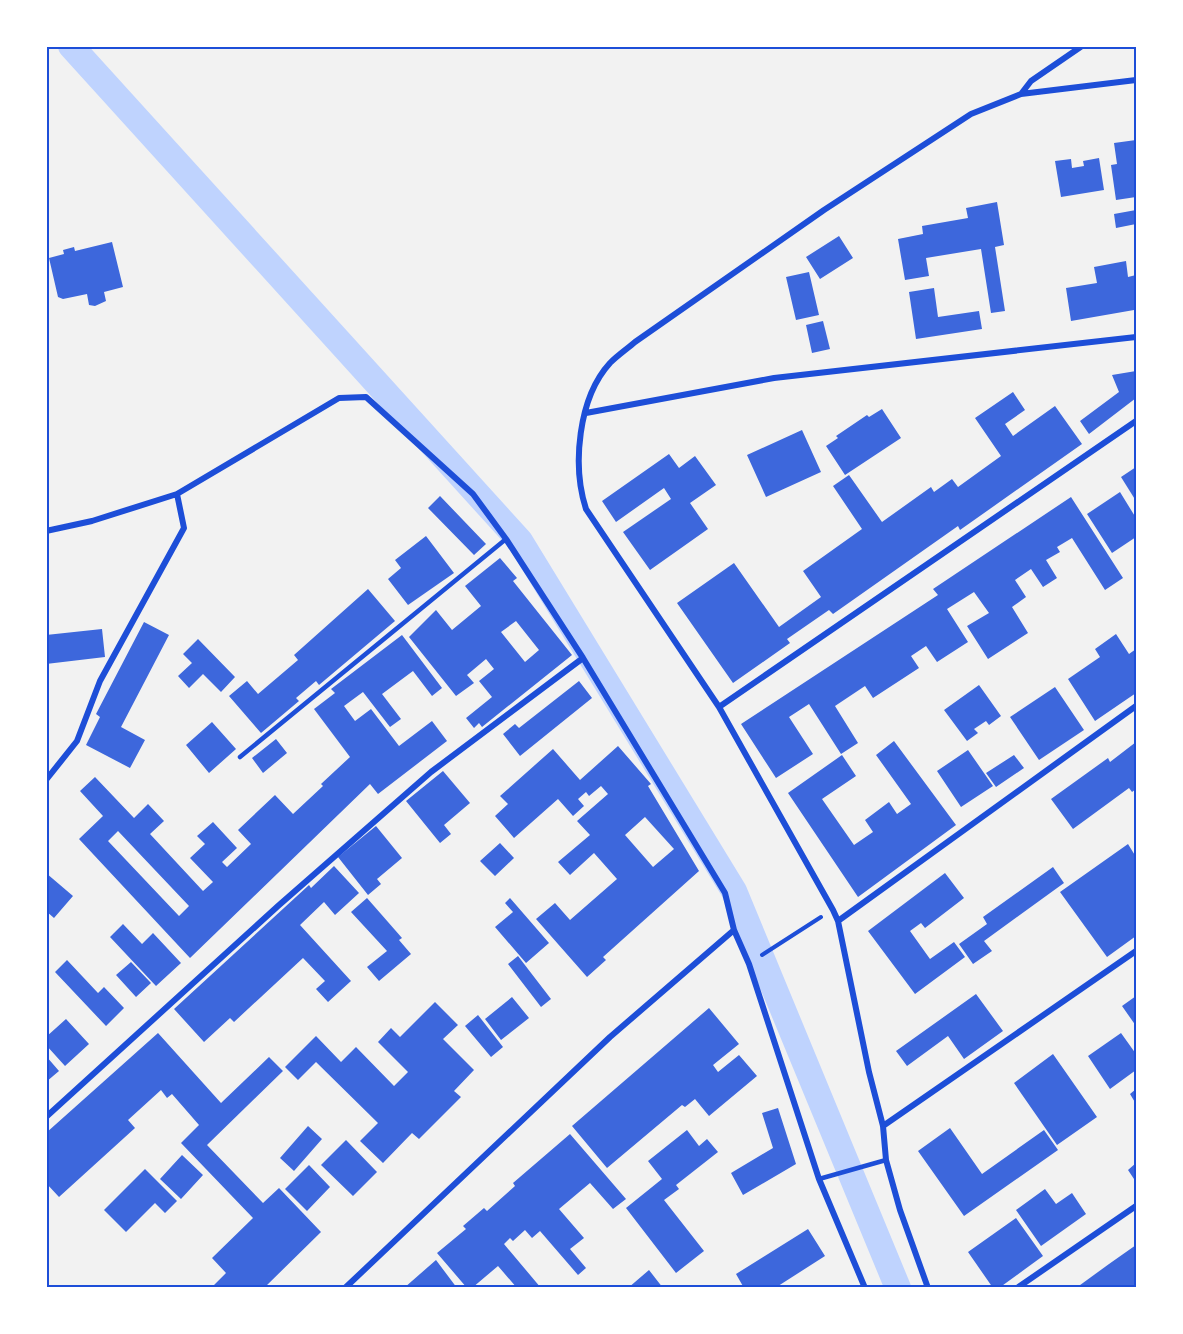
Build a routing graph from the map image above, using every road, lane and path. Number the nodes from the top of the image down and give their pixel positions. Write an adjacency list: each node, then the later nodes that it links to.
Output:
1 (1082, 46): 3 (street)
2 (1137, 80): 3 (street)
3 (1021, 94): 5 (street)
4 (1137, 337): 5 (street)
5 (586, 413): 12 (street)
6 (1137, 421): 12 (street)
7 (177, 494): 8 (street); 9 (street); 14 (street)
8 (46, 531)
9 (506, 539): 10 (street); 13 (lane)
10 (583, 658): 17 (street); 20 (street)
11 (1137, 706): 16 (street)
12 (718, 707): 15 (street)
13 (240, 757)
14 (46, 780)
15 (833, 910): 16 (street); 19 (path)
16 (838, 921): 21 (street)
17 (734, 930): 19 (street); 25 (street)
18 (1137, 951): 21 (street)
19 (749, 964): 23 (street)
20 (46, 1117)
21 (883, 1126): 22 (street)
22 (886, 1160): 23 (lane); 27 (street)
23 (819, 1179): 26 (street)
24 (1137, 1206): 28 (street)
25 (345, 1287)
26 (865, 1287)
27 (928, 1287)
28 (1017, 1287)

